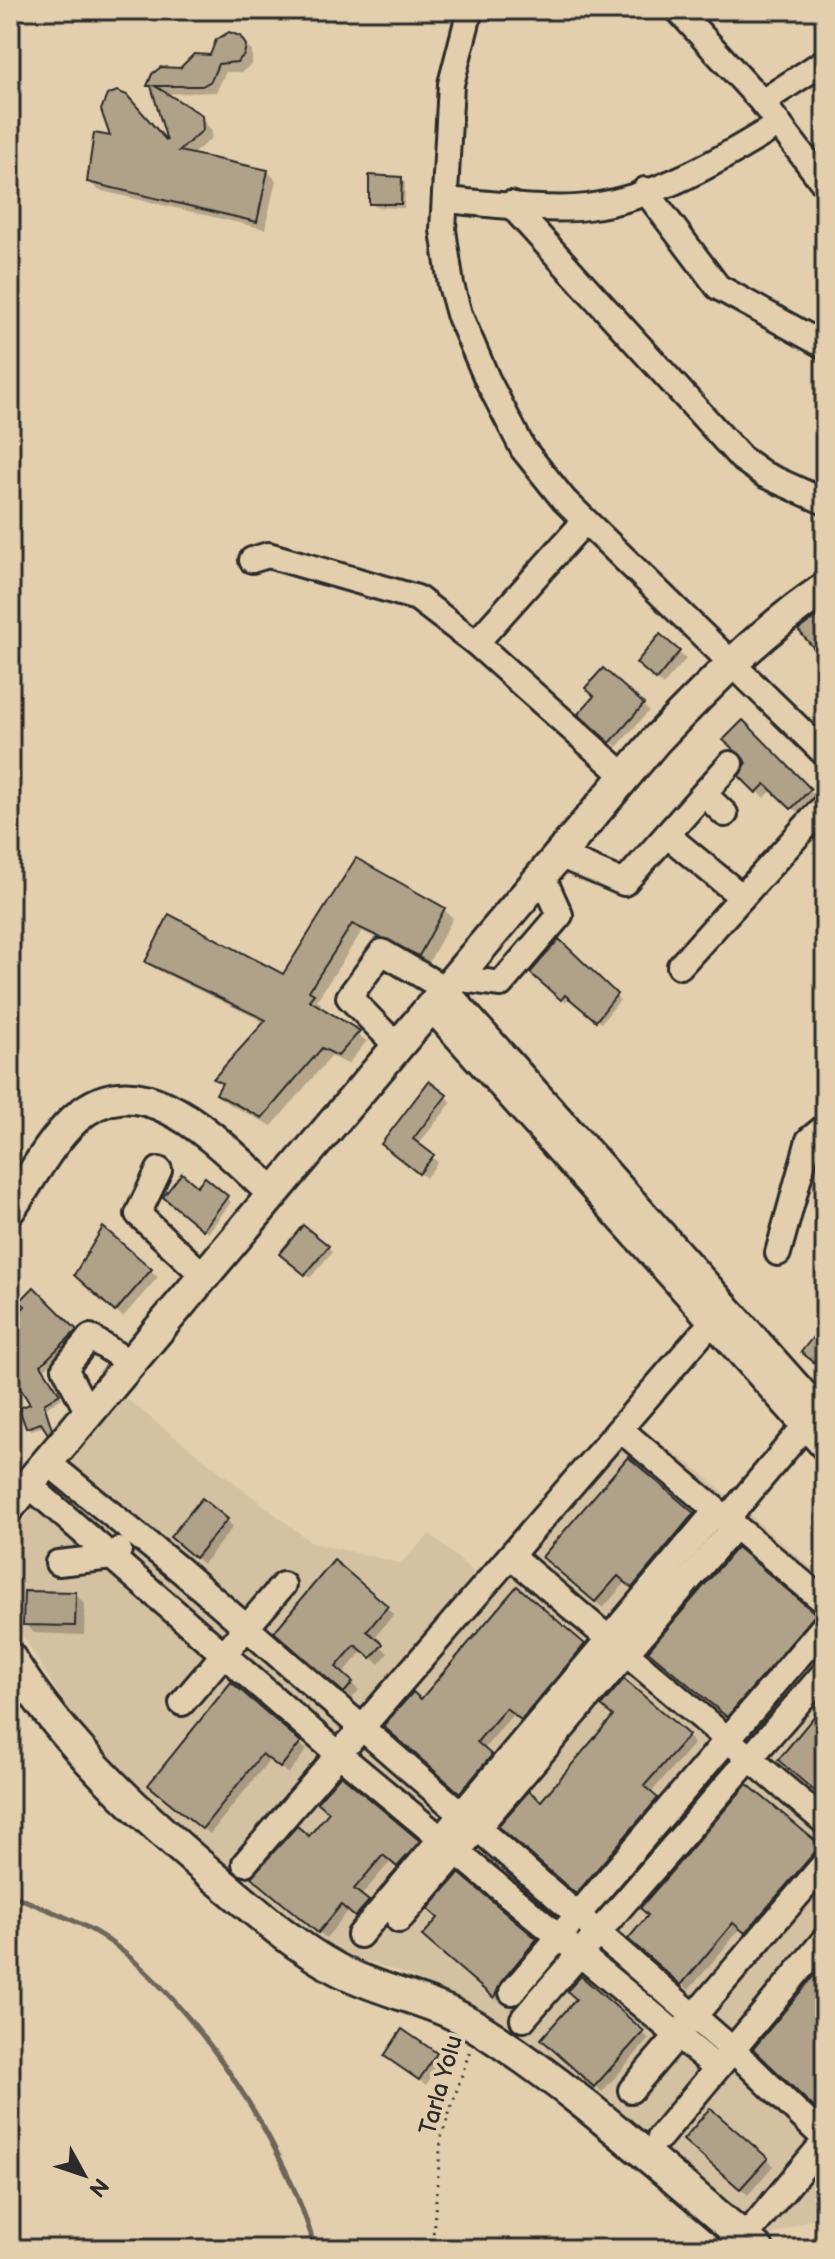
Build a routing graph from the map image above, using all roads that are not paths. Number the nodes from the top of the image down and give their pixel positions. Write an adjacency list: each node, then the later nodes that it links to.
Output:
1 (470, 10): 9 (street)
2 (678, 10): 4 (street)
3 (825, 61): 4 (street)
4 (762, 102): 5 (street)
5 (779, 124): 6 (street); 8 (street)
6 (814, 158): 7 (street)
7 (825, 185)
8 (645, 190): 10 (street); 11 (street)
9 (445, 200): 10 (street); 13 (street)
10 (510, 204): 12 (street)
11 (825, 346)
12 (825, 502)
13 (585, 521): 16 (street); 17 (street)
14 (252, 560): 16 (street)
15 (825, 588): 17 (main road)
16 (476, 643): 20 (street)
17 (729, 664): 18 (street); 20 (main road)
18 (825, 754)
19 (730, 764): 21 (street)
20 (626, 777): 25 (main road)
21 (704, 794): 23 (street); 24 (street)
22 (825, 805): 26 (street)
23 (725, 814)
24 (667, 835): 25 (street); 26 (street)
25 (550, 865): 28 (main road); 28 (street)
26 (742, 897): 27 (street)
27 (680, 966)
28 (443, 991): 29 (main road); 29 (street); 36 (street); 39 (street)
29 (397, 1046): 32 (main road)
30 (825, 1127): 34 (street)
31 (159, 1170): 35 (street)
32 (272, 1192): 33 (main road); 35 (main road)
33 (10, 1209)
34 (778, 1253)
35 (203, 1275): 37 (main road)
36 (712, 1322): 39 (street); 40 (street)
37 (130, 1363): 38 (main road); 38 (street)
38 (88, 1413): 42 (main road)
39 (815, 1421): 41 (street); 43 (street)
40 (621, 1430): 43 (street); 45 (street)
41 (825, 1449)
42 (28, 1484): 44 (street); 46 (street)
43 (726, 1519): 49 (street); 52 (street)
44 (133, 1533): 46 (street); 51 (street)
45 (511, 1556): 52 (street); 57 (street)
46 (113, 1557): 47 (street); 53 (street)
47 (58, 1563)
48 (283, 1585): 51 (street)
49 (825, 1602)
50 (825, 1625): 58 (street)
51 (246, 1628): 53 (street); 57 (street)
52 (618, 1646): 58 (street); 61 (street)
53 (224, 1654): 56 (street); 59 (street)
54 (10, 1658): 81 (main road)
55 (825, 1672): 60 (street)
56 (182, 1703)
57 (362, 1728): 59 (street); 61 (street)
58 (727, 1739): 60 (street); 66 (street)
59 (340, 1754): 63 (street); 64 (street)
60 (750, 1758): 62 (street); 68 (street)
61 (469, 1821): 63 (street); 66 (street)
62 (825, 1822)
63 (449, 1845): 67 (street); 69 (street); 70 (street)
64 (245, 1863)
65 (825, 1863): 74 (street)
66 (577, 1915): 68 (street); 70 (street)
67 (399, 1920)
68 (598, 1933): 72 (street); 74 (street)
69 (360, 1935)
70 (559, 1937): 72 (street); 73 (street)
71 (825, 1939): 77 (street)
72 (580, 1954): 75 (street); 76 (street)
73 (512, 1992)
74 (694, 2016): 76 (street); 77 (street)
75 (523, 2019)
76 (678, 2035): 77 (street); 78 (street)
77 (725, 2059): 79 (street); 80 (street)
78 (631, 2090)
79 (660, 2137)
80 (825, 2140): 81 (street)
81 (751, 2244)

